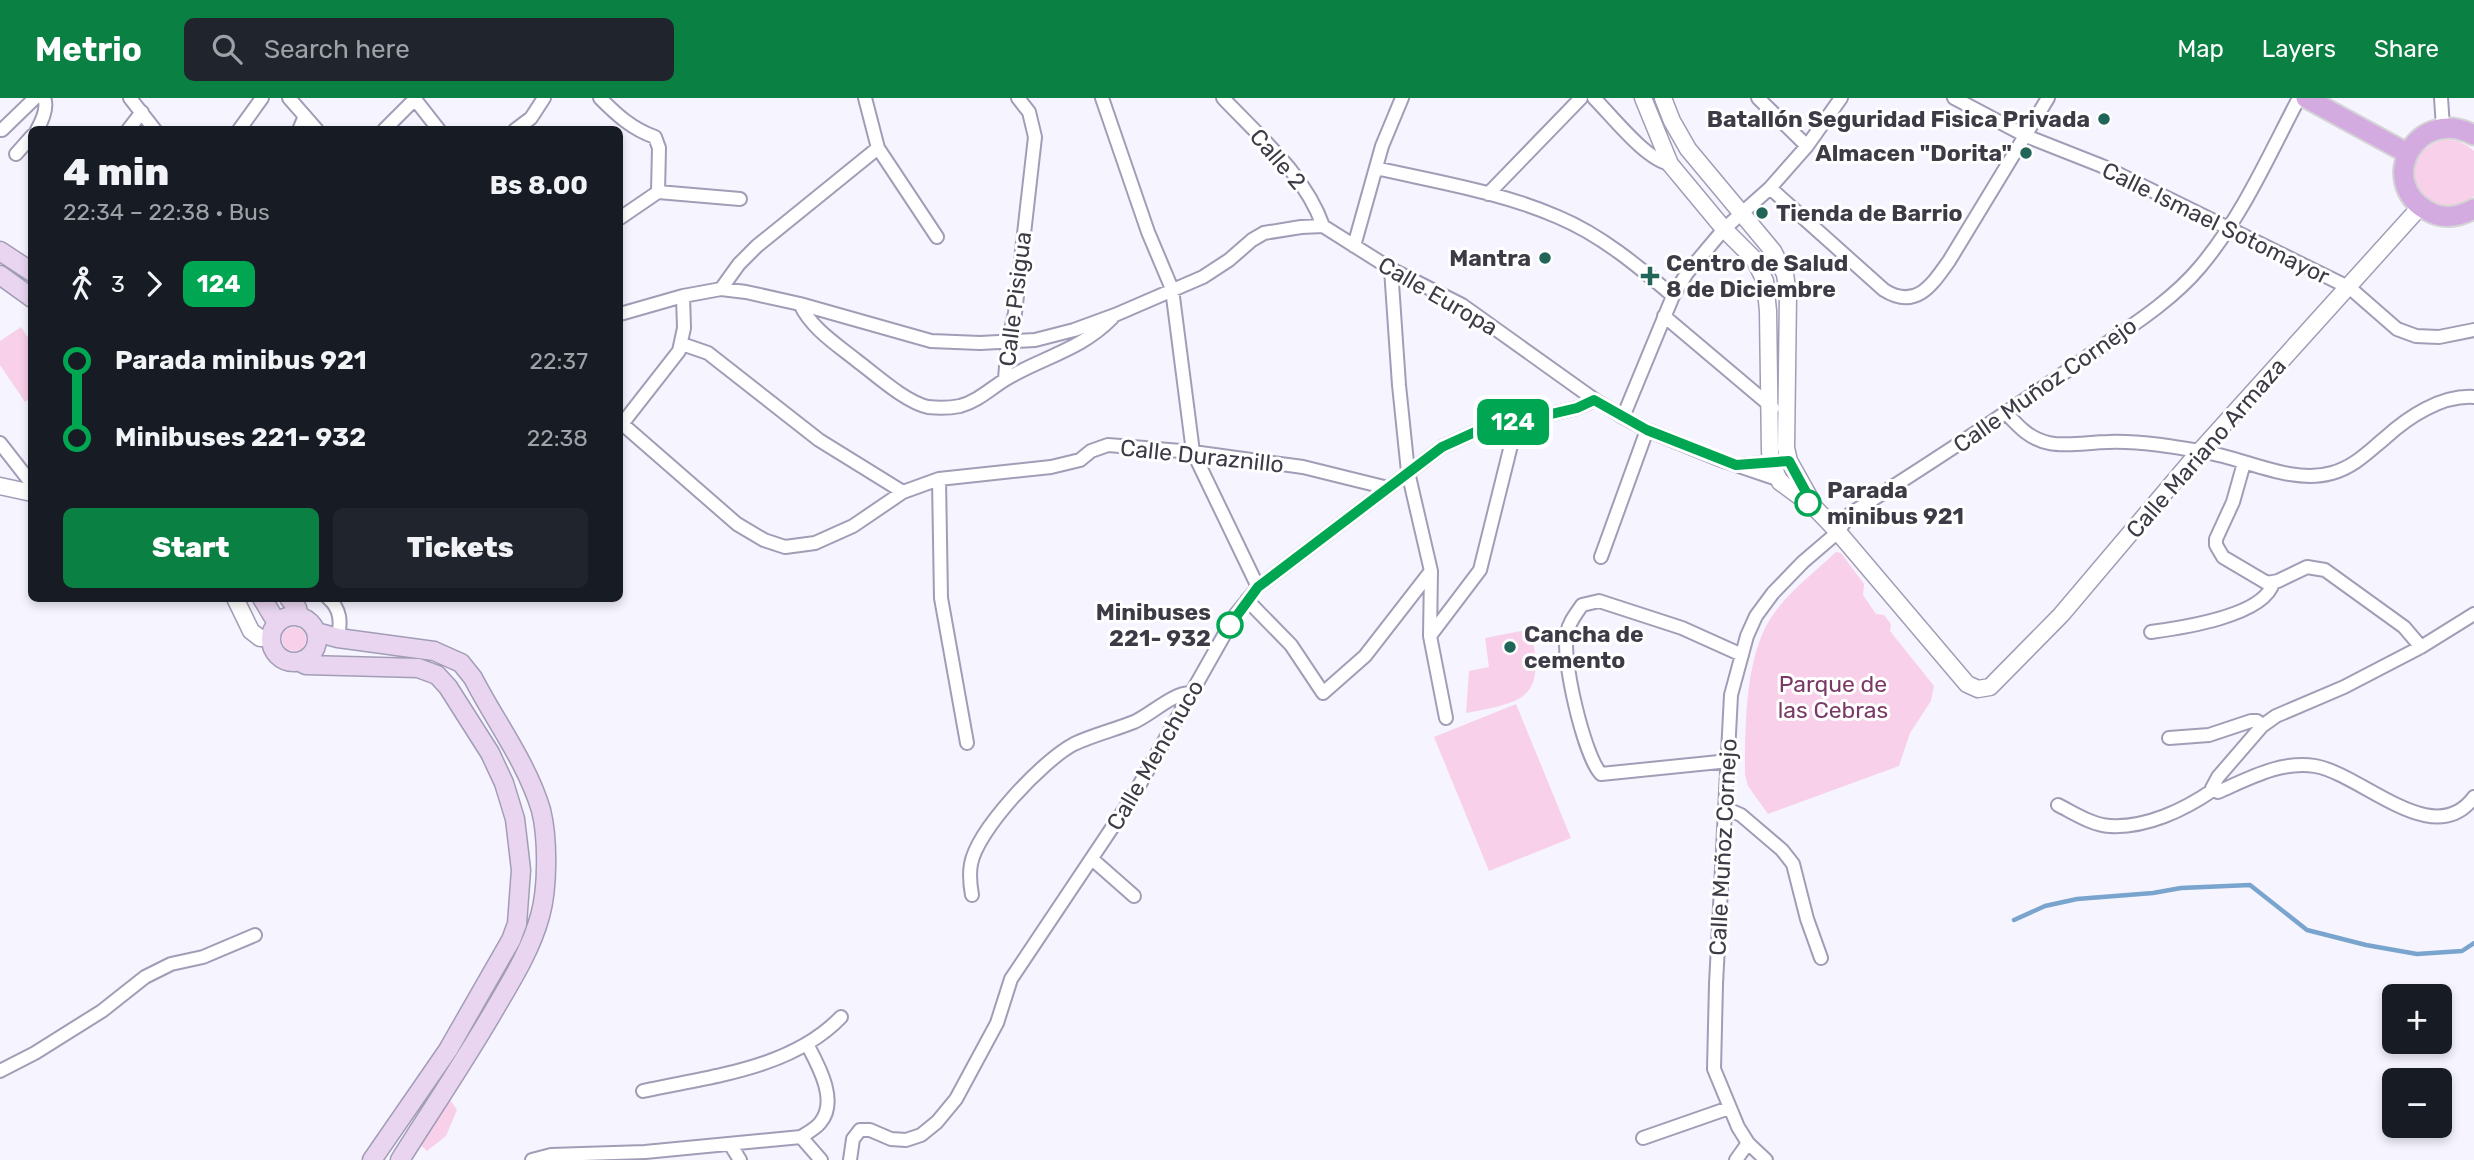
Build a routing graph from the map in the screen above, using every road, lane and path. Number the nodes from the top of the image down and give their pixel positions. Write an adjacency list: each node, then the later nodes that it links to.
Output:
1 (35, 98): 37 (street)
2 (44, 98): 27 (street)
3 (130, 98): 25 (street)
4 (262, 98): 30 (street)
5 (289, 98): 26 (street)
6 (544, 98): 35 (street)
7 (600, 98): 46 (street)
8 (865, 98): 41 (street)
9 (1018, 98): 73 (street, Calle Pisigua)
10 (1102, 98): 64 (street)
11 (1223, 98): 53 (street, Calle 2)
12 (1402, 98): 44 (street)
13 (1581, 98): 47 (street)
14 (1594, 98): 43 (street)
15 (1643, 98): 43 (street)
16 (1663, 98): 51 (street)
17 (1758, 98): 40 (street)
18 (1841, 98): 40 (street)
19 (1954, 98): 39 (street, Calle Ismael Sotomayor)
20 (2048, 98): 39 (street)
21 (2299, 98): 54 (street, Calle Muñoz Cornejo)
22 (2306, 98): 42 (main road)
23 (2441, 98): 36 (street)
24 (414, 99): 33 (street); 34 (street)
25 (142, 112): 28 (street); 29 (street)
26 (305, 116): 31 (street); 32 (street)
27 (39, 126)
28 (131, 126)
29 (152, 126)
30 (242, 126)
31 (301, 126)
32 (314, 126)
33 (388, 126)
34 (436, 126)
35 (520, 126)
36 (2443, 127): 38 (main road); 42 (main road)
37 (2, 130)
38 (2474, 134)
39 (2026, 136): 45 (street); 54 (street, Calle Ismael Sotomayor)
40 (1807, 146): 45 (street)
41 (878, 148): 56 (street); 63 (street)
42 (2407, 153): 49 (main road)
43 (1670, 164): 55 (street)
44 (1376, 168): 47 (street); 57 (street)
45 (1770, 188): 51 (street)
46 (657, 192): 48 (street); 52 (street)
47 (1488, 194): 67 (street)
48 (740, 199)
49 (2420, 207): 50 (main road); 62 (street, Calle Mariano Armaza)
50 (2474, 209)
51 (1740, 213): 55 (street); 81 (street)
52 (623, 216)
53 (1323, 226): 57 (street, Calle Europa); 64 (street)
54 (2229, 227): 62 (street, Calle Ismael Sotomayor); 79 (street, Calle Muñoz Cornejo)
55 (1724, 229): 67 (street); 78 (street)
56 (937, 237)
57 (1354, 246): 60 (street, Calle Europa)
58 (0, 251): 59 (main road)
59 (28, 269)
60 (1391, 269): 77 (street, Calle Europa); 93 (street)
61 (0, 275): 65 (main road)
62 (2350, 288): 72 (street, Calle Ismael Sotomayor); 88 (street, Calle Mariano Armaza)
63 (721, 289): 66 (street); 68 (street)
64 (1172, 289): 70 (street); 87 (street)
65 (28, 295)
66 (683, 296): 69 (street); 74 (street)
67 (1673, 296): 71 (street)
68 (800, 304): 73 (street); 75 (street, Calle Pisigua)
69 (623, 313)
70 (1115, 315): 73 (street); 75 (street)
71 (1664, 316): 78 (street); 80 (street)
72 (2474, 330)
73 (1008, 342): 75 (street, Calle Pisigua)
74 (682, 344): 82 (street); 101 (street)
75 (1006, 379)
76 (2474, 397): 91 (street)
77 (1594, 400): 80 (street, Calle Europa); 83 (street, Calle Menchuco)
78 (1770, 406): 81 (street); 90 (street)
79 (2007, 414): 88 (street); 103 (street, Calle Muñoz Cornejo)
80 (1623, 417): 85 (street, Calle Europa)
81 (1786, 418): 89 (street)
82 (623, 421)
83 (1517, 421): 93 (street, Calle Menchuco); 118 (street)
84 (623, 425): 101 (street, Calle Duraznillo)
85 (1647, 430): 92 (street, Calle Europa); 104 (street)
86 (0, 443): 95 (street)
87 (1193, 452): 96 (street, Calle Duraznillo); 99 (street, Calle Duraznillo); 107 (street)
88 (2199, 452): 91 (street); 103 (street, Calle Mariano Armaza)
89 (1789, 461): 90 (street, Calle Europa); 94 (street)
90 (1771, 463): 92 (street, Calle Europa); 97 (street)
91 (2244, 463): 106 (street)
92 (1736, 465): 97 (street, Calle Europa)
93 (1408, 472): 99 (street, Calle Menchuco); 105 (street)
94 (1799, 478): 97 (street); 102 (street)
95 (28, 479)
96 (939, 479): 101 (street, Calle Duraznillo); 127 (street)
97 (1780, 482): 102 (street)
98 (0, 486): 100 (street)
99 (1388, 488): 107 (street, Calle Menchuco)
100 (28, 492)
101 (903, 492)
102 (1814, 507): 103 (street)
103 (1838, 533): 121 (street, Calle Muñoz Cornejo)
104 (1601, 557)
105 (1432, 570): 108 (street); 118 (street)
106 (2273, 583): 117 (street); 120 (street)
107 (1258, 587): 108 (street, Calle Menchuco)
108 (1247, 600): 123 (street, Calle Menchuco)
109 (237, 602): 115 (street)
110 (264, 602): 115 (main road)
111 (292, 602): 114 (main road)
112 (332, 602): 119 (street)
113 (2474, 614): 120 (street)
114 (299, 617): 115 (main road); 116 (main road)
115 (274, 630): 122 (main road)
116 (316, 632): 119 (main road); 122 (main road)
117 (2151, 632)
118 (1430, 636): 124 (street)
119 (338, 638): 149 (main road)
120 (2421, 647): 125 (street)
121 (1742, 655): 128 (street, Calle Muñoz Cornejo); 128 (street)
122 (300, 662): 148 (main road)
123 (1189, 693): 133 (street, Calle Menchuco); 134 (street)
124 (1446, 718)
125 (2262, 726): 126 (street); 129 (street)
126 (2169, 738)
127 (967, 743)
128 (1729, 761): 132 (street, Calle Muñoz Cornejo)
129 (2213, 790): 130 (street); 131 (street)
130 (2474, 797)
131 (2058, 805)
132 (1725, 808): 137 (street); 142 (street, Calle Muñoz Cornejo)
133 (1092, 859): 135 (street); 153 (street, Calle Menchuco)
134 (972, 895)
135 (1134, 896)
136 (255, 935): 140 (street)
137 (1821, 958)
138 (841, 1017): 139 (street)
139 (807, 1044): 141 (street); 143 (street)
140 (0, 1071)
141 (643, 1091)
142 (1729, 1108): 144 (street); 145 (street, Calle Muñoz Cornejo)
143 (801, 1137): 146 (street); 152 (street)
144 (1643, 1138)
145 (1748, 1143): 154 (street); 155 (street, Calle Muñoz Cornejo)
146 (730, 1144): 147 (street); 151 (street)
147 (648, 1156): 150 (street)
148 (372, 1160)
149 (400, 1160)
150 (532, 1160)
151 (740, 1160)
152 (821, 1160)
153 (850, 1160)
154 (1736, 1160)
155 (1766, 1160)

